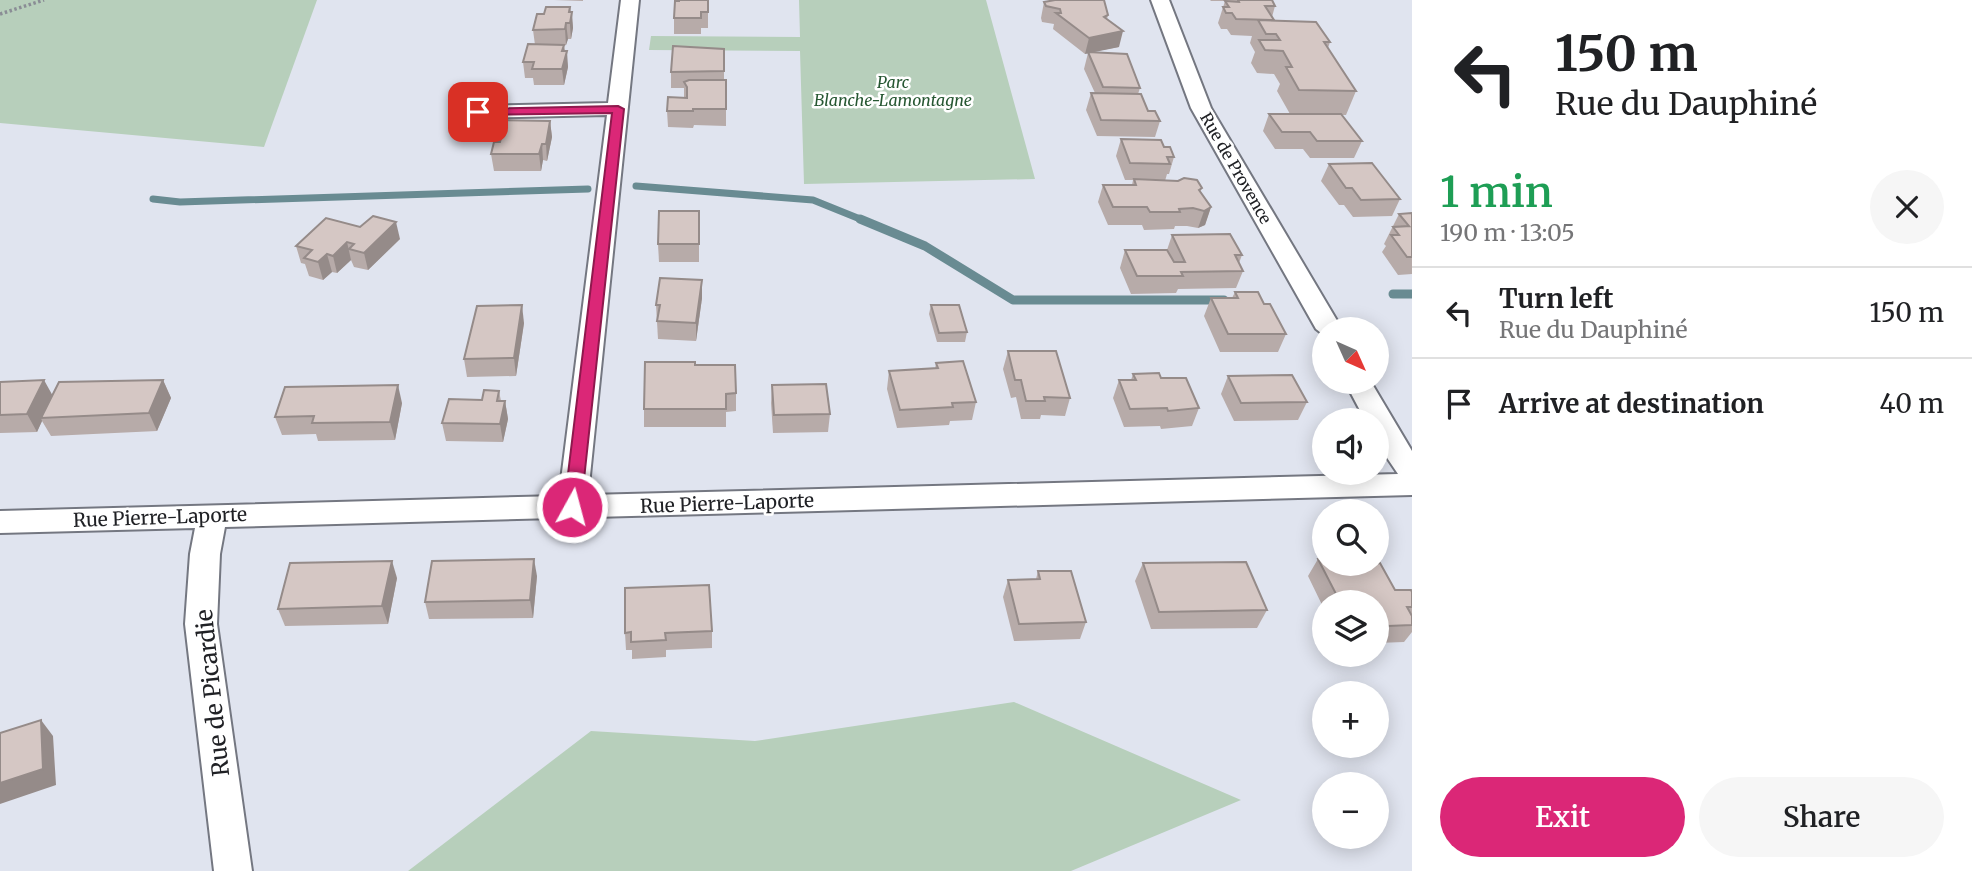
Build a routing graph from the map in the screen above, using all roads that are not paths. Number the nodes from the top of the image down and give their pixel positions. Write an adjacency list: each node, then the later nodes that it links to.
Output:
1 (630, 0): 3 (street)
2 (1160, 0): 5 (street, Rue de Provence)
3 (618, 109): 4 (street); 9 (street)
4 (478, 112)
5 (1322, 317)
6 (1365, 394): 7 (street)
7 (1412, 472)
8 (1412, 484): 9 (street, Rue Pierre-Laporte)
9 (572, 507): 10 (street, Rue Pierre-Laporte)
10 (212, 515): 11 (street, Rue Pierre-Laporte); 12 (street, Rue de Picardie)
11 (0, 522)
12 (233, 871)

